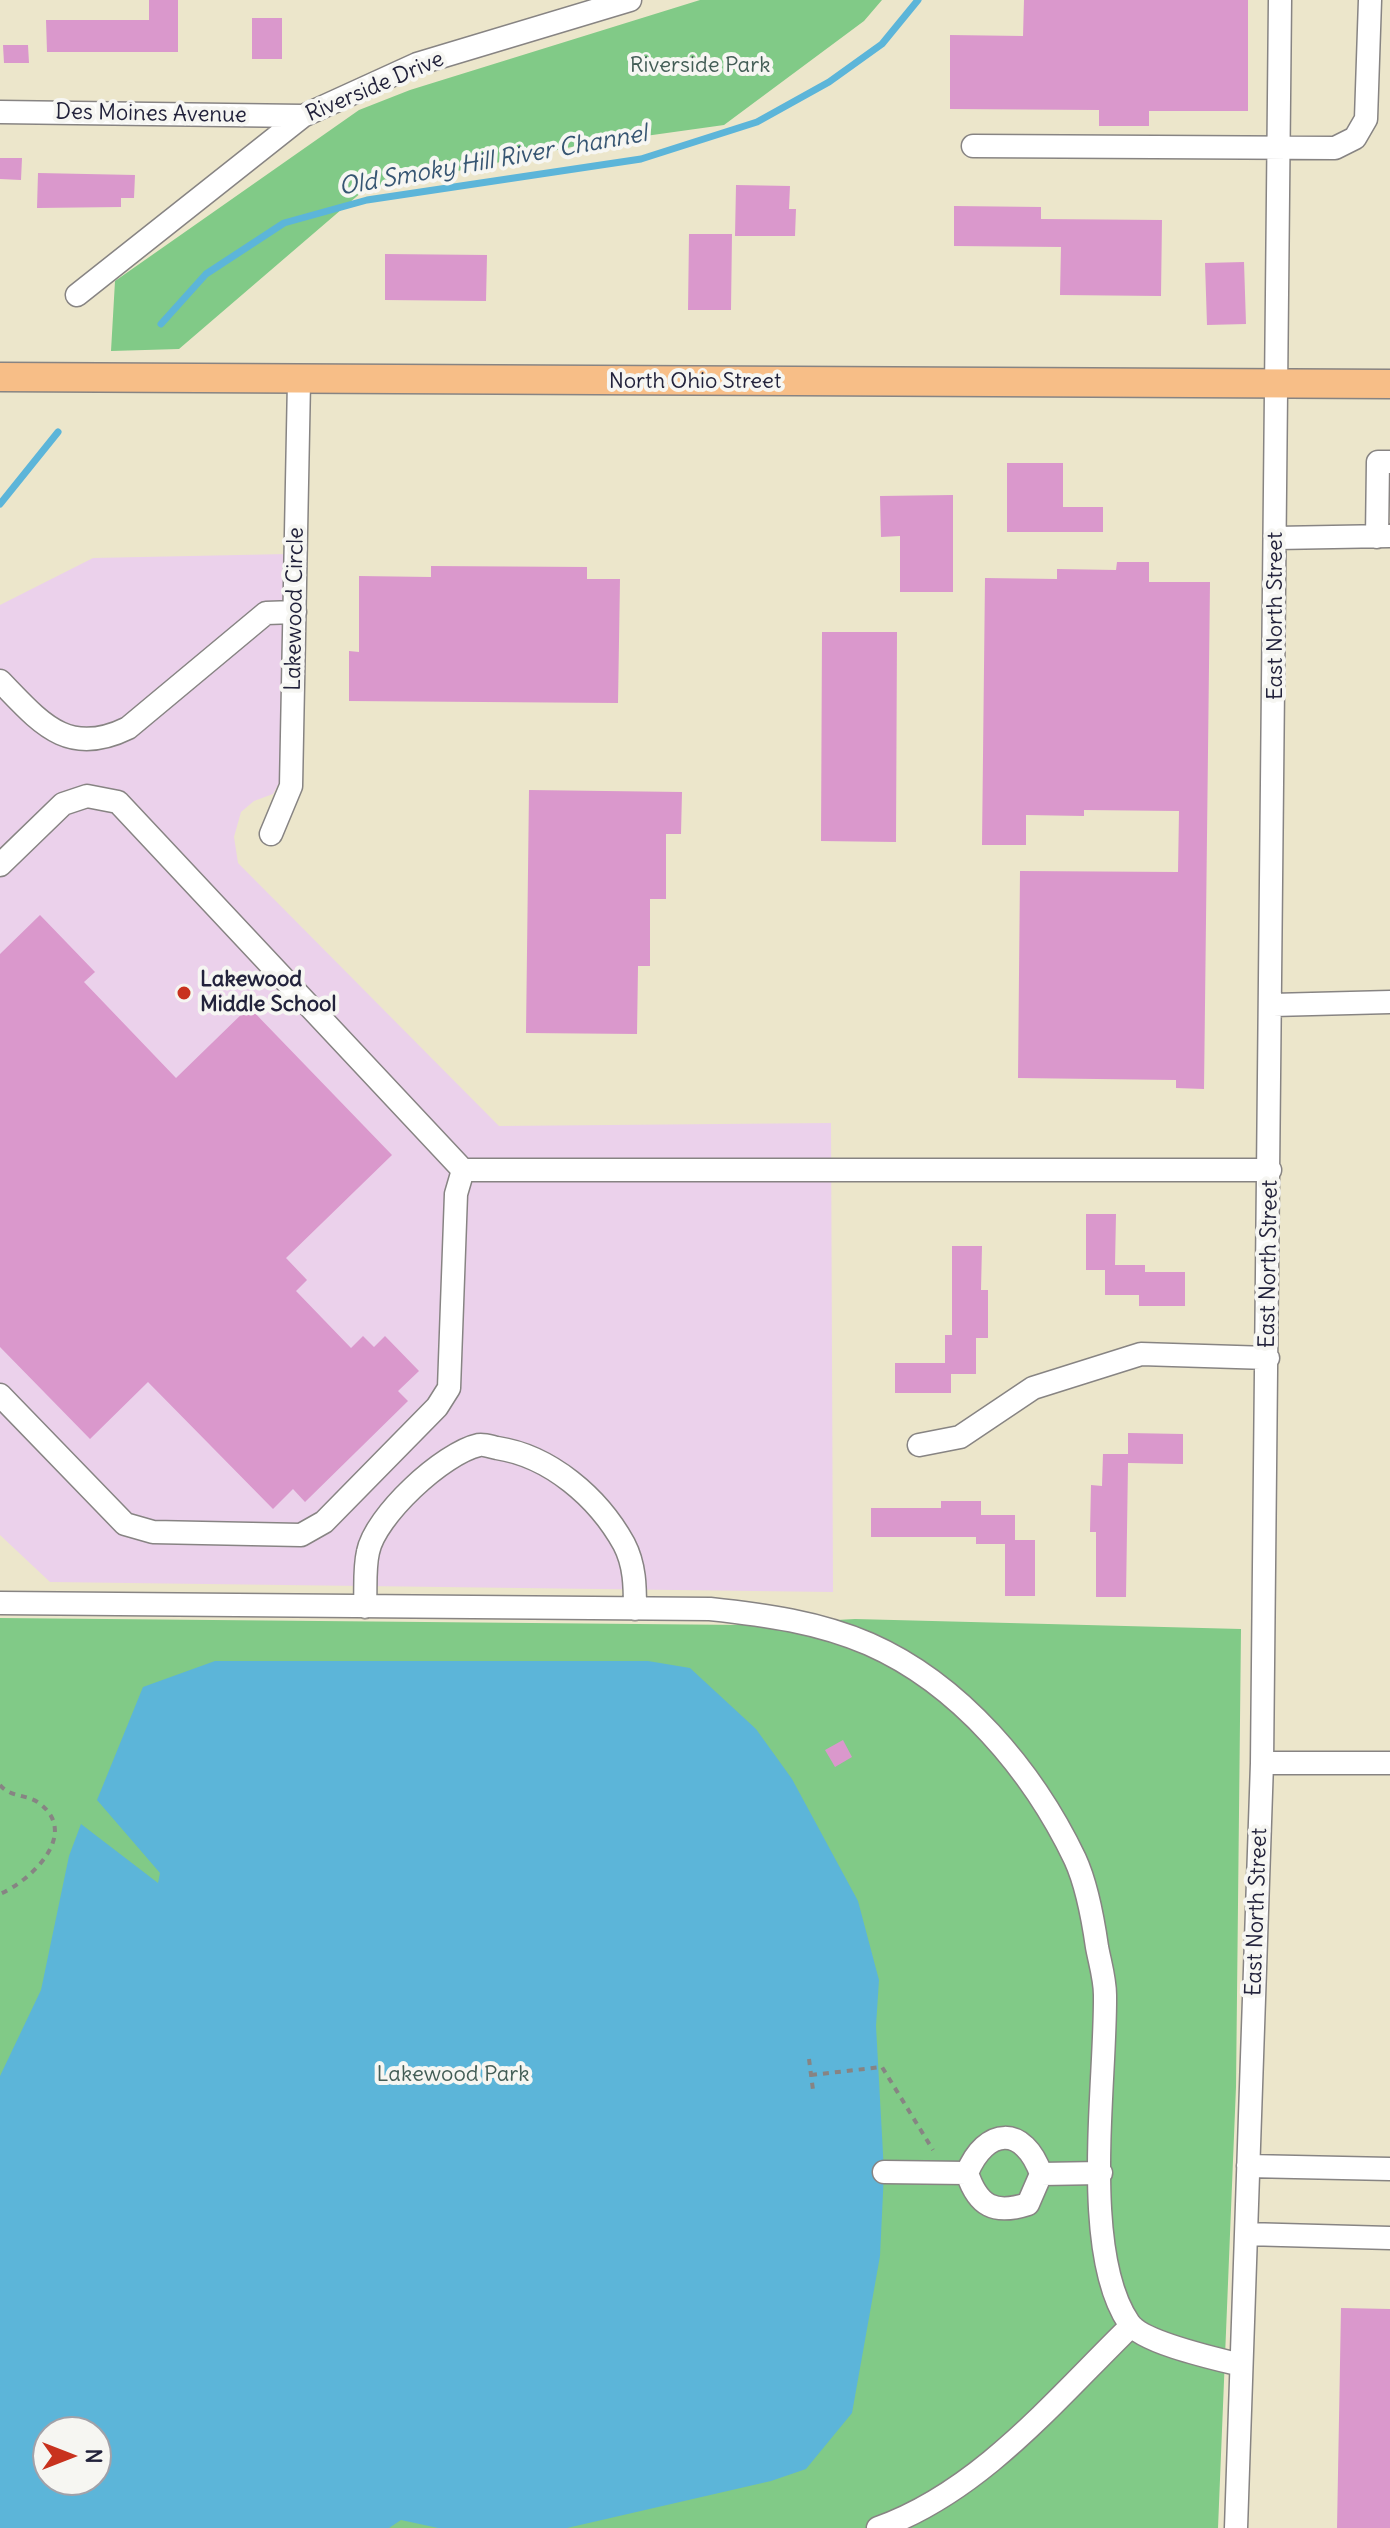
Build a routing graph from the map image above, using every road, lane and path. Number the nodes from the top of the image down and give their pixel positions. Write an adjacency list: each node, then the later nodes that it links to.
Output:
1 (630, 0): 5 (street, Riverside Drive)
2 (1280, 0): 7 (street, East North Street)
3 (1370, 0): 7 (street)
4 (0, 112): 5 (street, Des Moines Avenue)
5 (303, 116): 8 (street, Riverside Drive)
6 (973, 146): 7 (street)
7 (1279, 149): 11 (street, East North Street)
8 (77, 295)
9 (0, 377): 10 (main road, North Ohio Street)
10 (299, 381): 11 (main road, North Ohio Street); 17 (street, Lakewood Circle)
11 (1278, 384): 12 (main road, North Ohio Street); 16 (street, East North Street)
12 (1390, 384)
13 (1390, 462): 14 (street)
14 (1384, 493): 15 (street)
15 (1384, 536): 16 (street)
16 (1276, 538): 22 (street, East North Street)
17 (295, 612): 18 (street); 19 (street, Lakewood Circle)
18 (0, 681)
19 (271, 834)
20 (0, 865): 23 (street)
21 (1390, 1002): 22 (street)
22 (1273, 1005): 24 (street, East North Street)
23 (463, 1170): 24 (street); 26 (street)
24 (1270, 1170): 25 (street, East North Street)
25 (1268, 1358): 27 (street); 31 (street, East North Street)
26 (0, 1395)
27 (919, 1445)
28 (0, 1603): 29 (street)
29 (365, 1607): 30 (street); 30 (street)
30 (635, 1609): 42 (street)
31 (1262, 1763): 32 (street); 38 (street, East North Street)
32 (1390, 1763)
33 (0, 1785): 34 (path)
34 (0, 1894)
35 (809, 2059): 36 (path)
36 (811, 2075): 37 (path); 41 (path)
37 (813, 2090)
38 (1248, 2166): 39 (street); 44 (street, East North Street)
39 (1390, 2169)
40 (884, 2172): 41 (street)
41 (957, 2173): 43 (street); 43 (street)
42 (1101, 2173): 43 (street); 46 (street)
43 (1041, 2174)
44 (1246, 2234): 45 (street); 47 (street, East North Street)
45 (1390, 2238)
46 (1131, 2326): 47 (street); 48 (street)
47 (1241, 2365): 49 (street, East North Street)
48 (878, 2528)
49 (1236, 2528)

